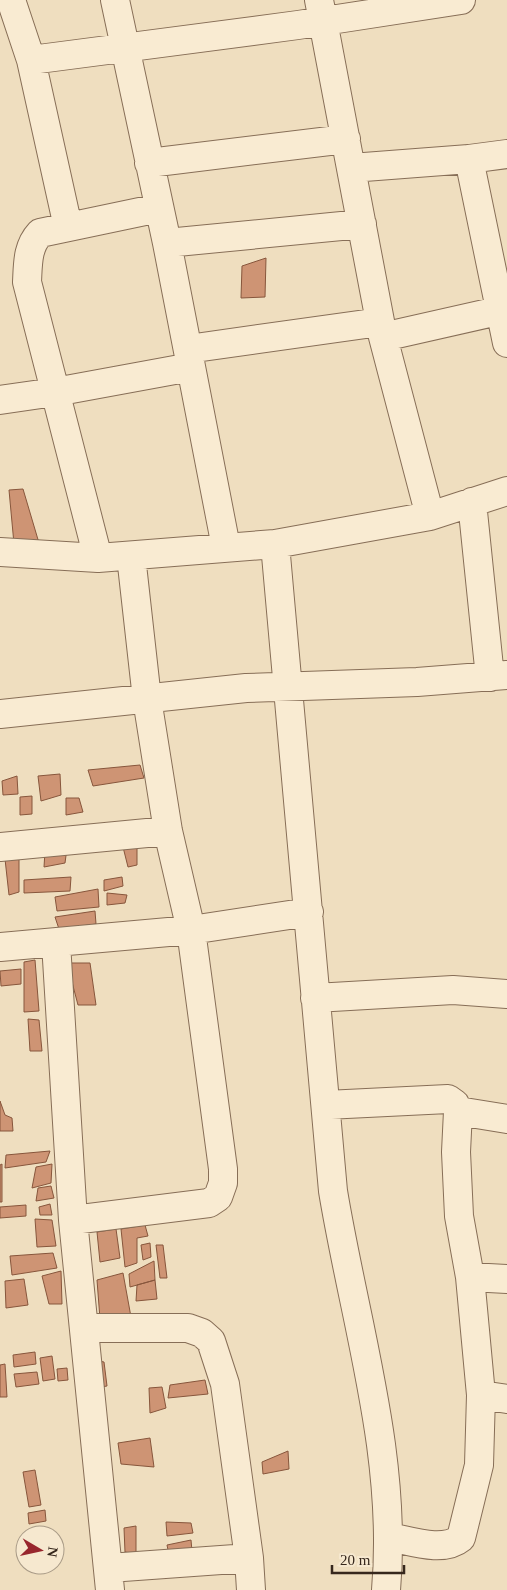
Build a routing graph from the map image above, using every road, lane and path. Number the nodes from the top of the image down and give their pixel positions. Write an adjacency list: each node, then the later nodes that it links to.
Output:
1 (11, 0): 6 (street)
2 (115, 0): 5 (street)
3 (461, 0): 4 (street)
4 (321, 10): 5 (street); 7 (street)
5 (124, 47): 6 (street); 10 (street)
6 (31, 60): 14 (street)
7 (346, 139): 10 (street); 11 (street)
8 (507, 154): 9 (street)
9 (469, 159): 11 (street); 16 (street)
10 (150, 163): 12 (street)
11 (351, 168): 13 (street)
12 (159, 208): 14 (street); 15 (street)
13 (362, 224): 15 (street); 17 (street)
14 (68, 227): 20 (street)
15 (167, 243): 19 (street)
16 (503, 310): 17 (street); 18 (street)
17 (382, 329): 19 (street); 24 (street)
18 (507, 343)
19 (189, 358): 20 (street); 26 (street)
20 (55, 392): 21 (street); 29 (street)
21 (0, 400)
22 (507, 491): 23 (street)
23 (472, 502): 24 (street); 30 (street)
24 (430, 516): 25 (street)
25 (275, 544): 26 (street); 31 (street)
26 (226, 547): 28 (street)
27 (0, 552): 29 (street)
28 (131, 556): 29 (street); 32 (street)
29 (98, 558)
30 (499, 676): 31 (street)
31 (288, 686): 32 (street); 36 (street)
32 (147, 699): 33 (street); 34 (street)
33 (0, 714)
34 (168, 831): 35 (street); 37 (street)
35 (0, 847)
36 (309, 912): 37 (street); 41 (street)
37 (191, 930): 38 (street); 45 (street)
38 (56, 943): 39 (street); 45 (street)
39 (0, 947)
40 (507, 994): 41 (street)
41 (315, 998): 42 (street)
42 (326, 1105): 43 (street); 50 (street)
43 (458, 1111): 44 (street); 46 (street)
44 (507, 1119)
45 (73, 1220): 48 (street)
46 (470, 1277): 47 (street); 49 (street)
47 (507, 1279)
48 (85, 1328): 51 (street); 52 (street)
49 (494, 1397): 50 (street)
50 (389, 1537): 54 (street)
51 (249, 1558): 52 (street); 53 (street)
52 (110, 1579)
53 (251, 1590)
54 (386, 1590)

